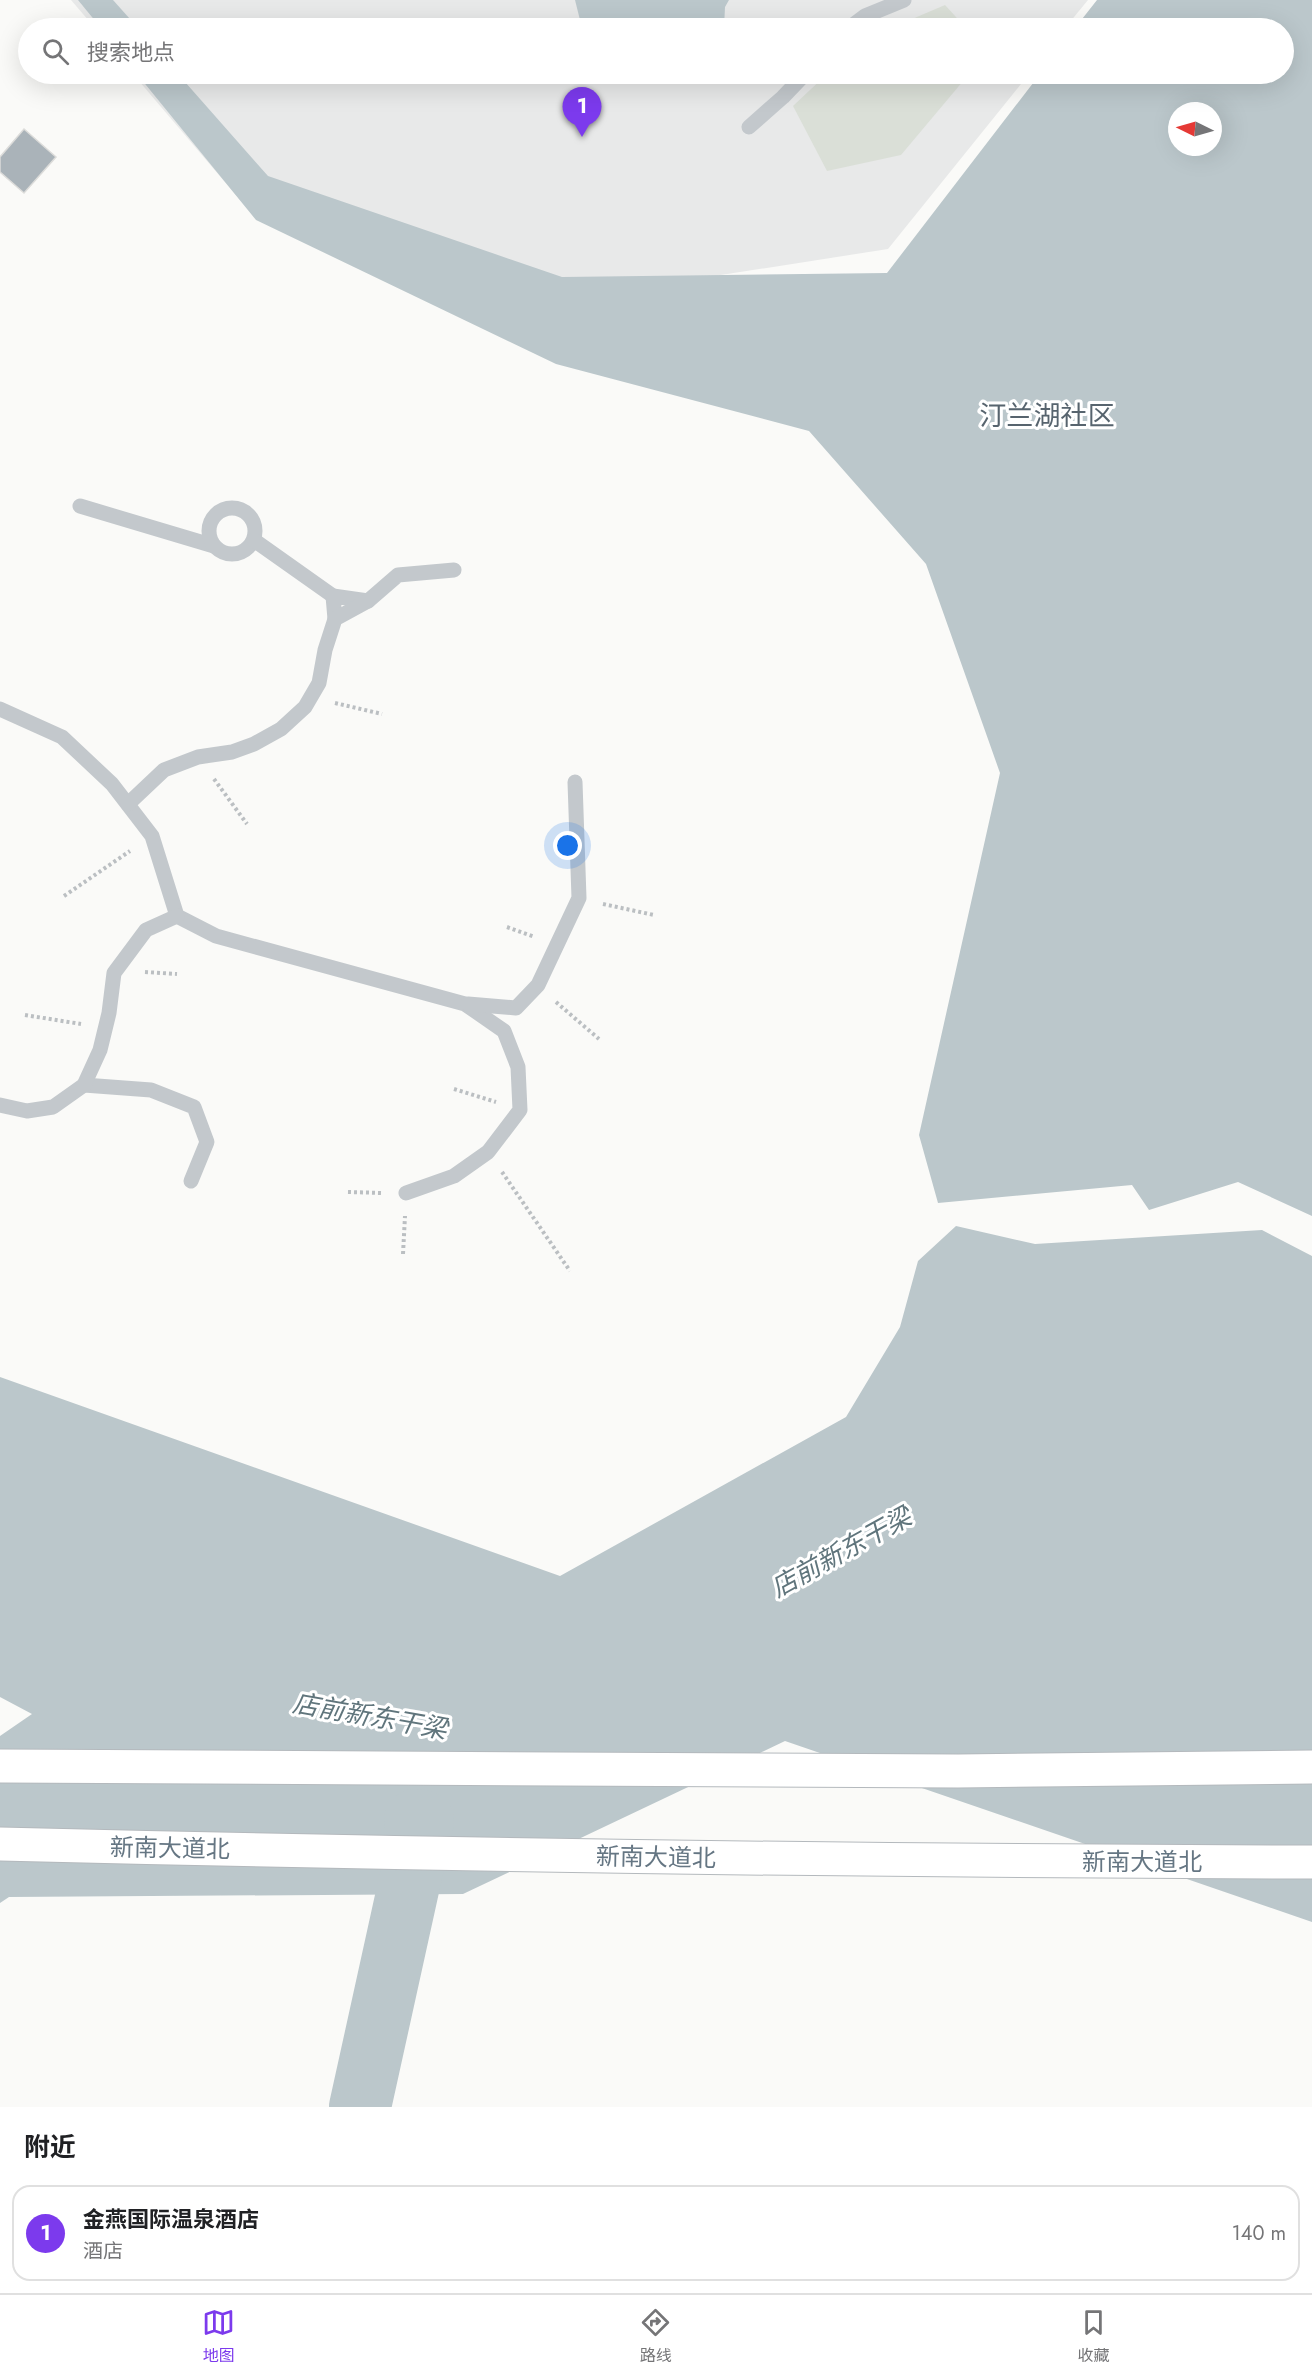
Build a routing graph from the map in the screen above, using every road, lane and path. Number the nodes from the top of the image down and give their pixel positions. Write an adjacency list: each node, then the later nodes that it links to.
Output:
1 (904, 0): 2 (lane)
2 (862, 18)
3 (795, 84): 4 (lane)
4 (749, 127)
5 (80, 506): 7 (lane)
6 (254, 540): 7 (lane); 7 (lane); 9 (lane)
7 (214, 546)
8 (454, 570): 10 (lane)
9 (333, 596): 10 (lane); 11 (lane)
10 (368, 601): 11 (lane)
11 (335, 619): 12 (lane)
12 (311, 697): 14 (path); 15 (lane)
13 (0, 709): 17 (lane)
14 (382, 714)
15 (198, 757): 17 (lane); 18 (path)
16 (575, 782): 21 (lane)
17 (128, 804): 19 (lane)
18 (247, 824)
19 (152, 836): 20 (path); 23 (lane)
20 (64, 896)
21 (579, 898): 22 (path); 24 (lane)
22 (654, 915)
23 (177, 916): 25 (lane); 28 (lane)
24 (538, 985): 26 (lane); 30 (path)
25 (465, 1004): 26 (lane); 29 (lane)
26 (516, 1008): 29 (lane)
27 (25, 1015): 28 (path)
28 (105, 1028): 31 (lane)
29 (504, 1031): 34 (lane)
30 (599, 1040)
31 (84, 1084): 33 (lane); 36 (lane)
32 (454, 1089): 34 (path)
33 (0, 1106)
34 (520, 1110): 35 (lane)
35 (488, 1152): 37 (lane); 38 (path)
36 (191, 1181)
37 (406, 1193)
38 (570, 1271)
39 (0, 1766): 40 (highway)
40 (1312, 1767)
41 (0, 1844): 42 (highway, 新南大道北)
42 (1312, 1862)

